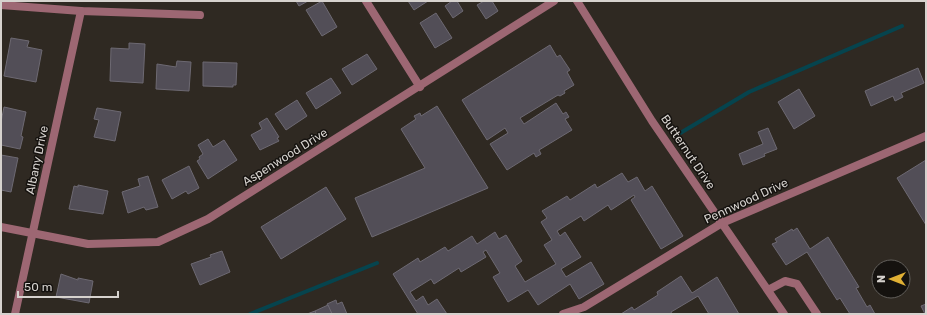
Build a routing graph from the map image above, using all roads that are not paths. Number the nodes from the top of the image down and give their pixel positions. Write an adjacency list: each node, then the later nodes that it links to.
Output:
1 (366, 1): 7 (street)
2 (554, 1): 7 (street, Aspenwood Drive)
3 (577, 1): 9 (street, Butternut Drive)
4 (1, 5): 5 (street)
5 (81, 11): 6 (street); 11 (street, Albany Drive)
6 (200, 15)
7 (420, 87): 11 (street, Aspenwood Drive)
8 (926, 136): 9 (street, Pennwood Drive)
9 (722, 222): 12 (street, Butternut Drive); 14 (street, Pennwood Drive)
10 (1, 227): 11 (street, Aspenwood Drive)
11 (33, 234): 13 (street, Albany Drive)
12 (768, 290): 15 (street, Butternut Drive); 16 (street)
13 (15, 314)
14 (563, 314)
15 (784, 314)
16 (817, 314)

